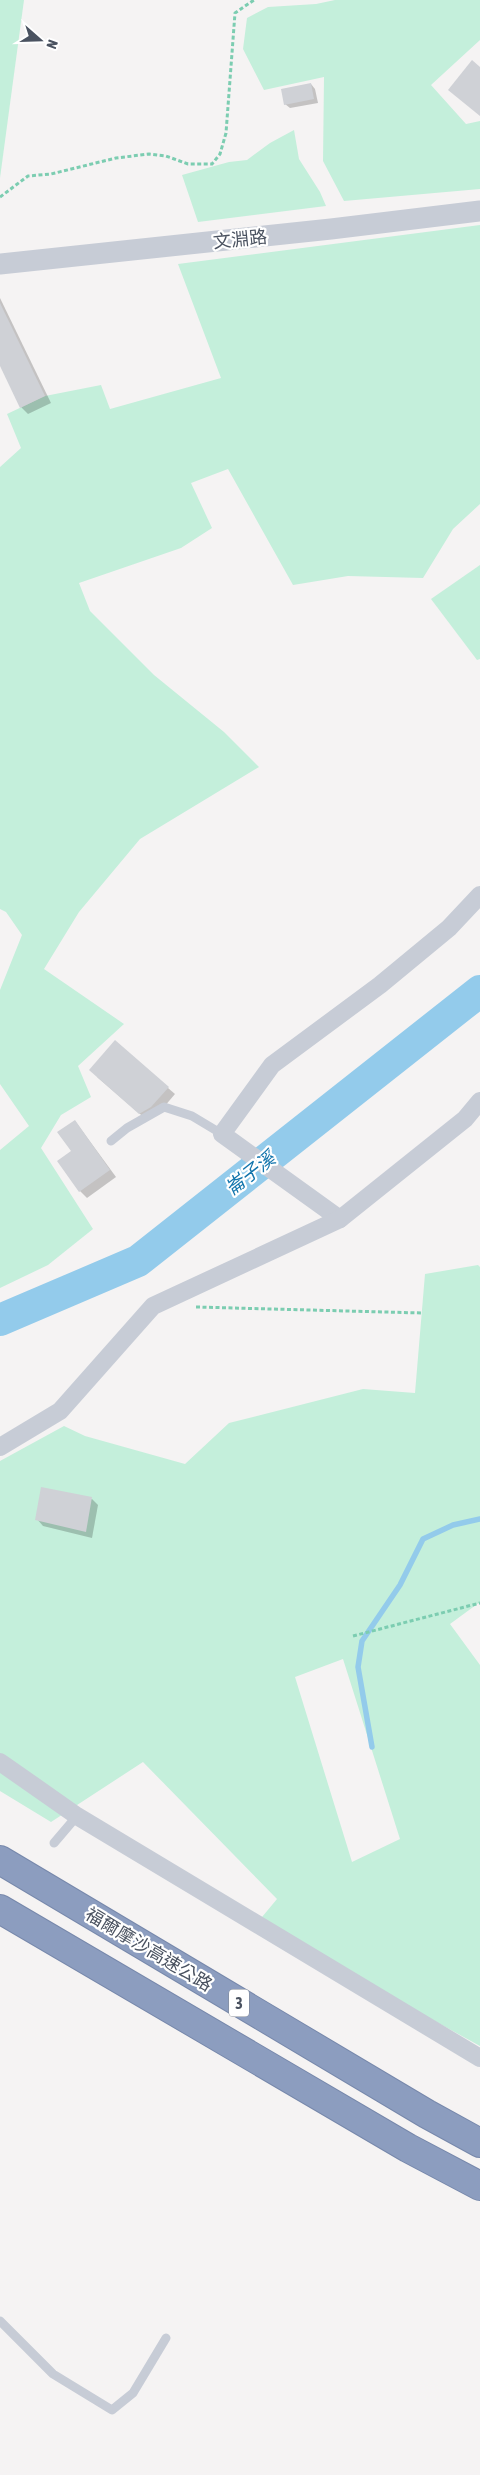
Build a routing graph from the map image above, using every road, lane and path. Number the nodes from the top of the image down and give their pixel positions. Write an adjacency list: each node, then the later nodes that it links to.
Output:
1 (254, 0): 2 (path)
2 (0, 197)
3 (480, 211): 4 (street, 文淵路)
4 (0, 264)
5 (480, 895): 7 (street)
6 (480, 1102): 9 (street)
7 (222, 1134): 8 (lane); 9 (street)
8 (111, 1141)
9 (340, 1219): 12 (street)
10 (193, 1307): 11 (path)
11 (422, 1313)
12 (0, 1447)
13 (480, 1603): 14 (path)
14 (353, 1636)
15 (0, 1762): 16 (street)
16 (77, 1816): 17 (lane); 20 (street)
17 (54, 1843)
18 (0, 1860): 21 (highway, 福爾摩沙高速公路 / 3)
19 (0, 1910): 22 (highway, 3)
20 (480, 2058)
21 (474, 2139)
22 (480, 2188)
23 (0, 2321): 24 (lane)
24 (166, 2338)

